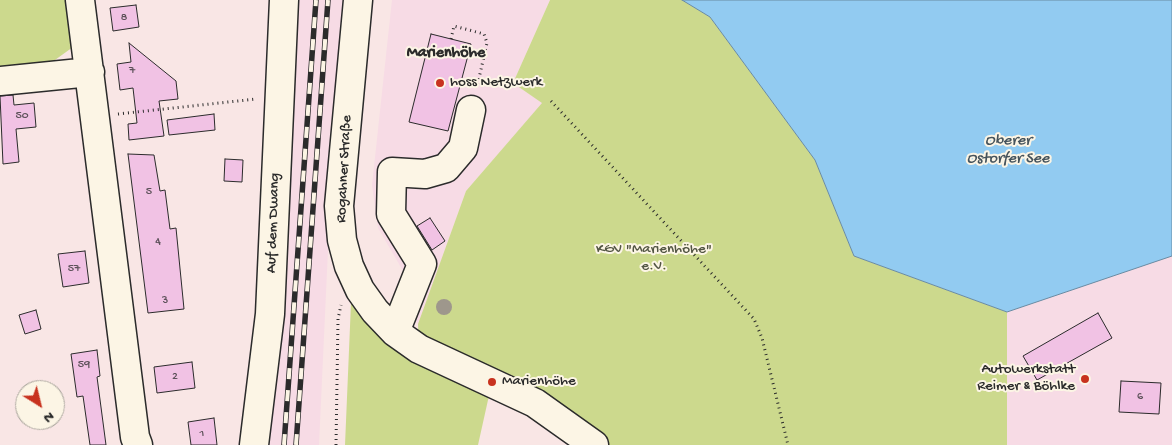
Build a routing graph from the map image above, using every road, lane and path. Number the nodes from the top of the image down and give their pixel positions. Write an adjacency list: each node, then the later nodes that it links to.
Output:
1 (80, 0): 5 (street)
2 (284, 0): 14 (street, Auf dem Dwang)
3 (358, 0): 12 (street, Rogahner Straße)
4 (451, 39): 9 (path)
5 (90, 72): 6 (street); 13 (street)
6 (0, 81)
7 (256, 99): 10 (path)
8 (552, 101): 17 (path)
9 (471, 110): 12 (street)
10 (130, 112)
11 (342, 301): 15 (path)
12 (395, 332): 16 (street, Rogahner Straße)
13 (138, 445)
14 (254, 445)
15 (336, 445)
16 (594, 445)
17 (788, 445)

